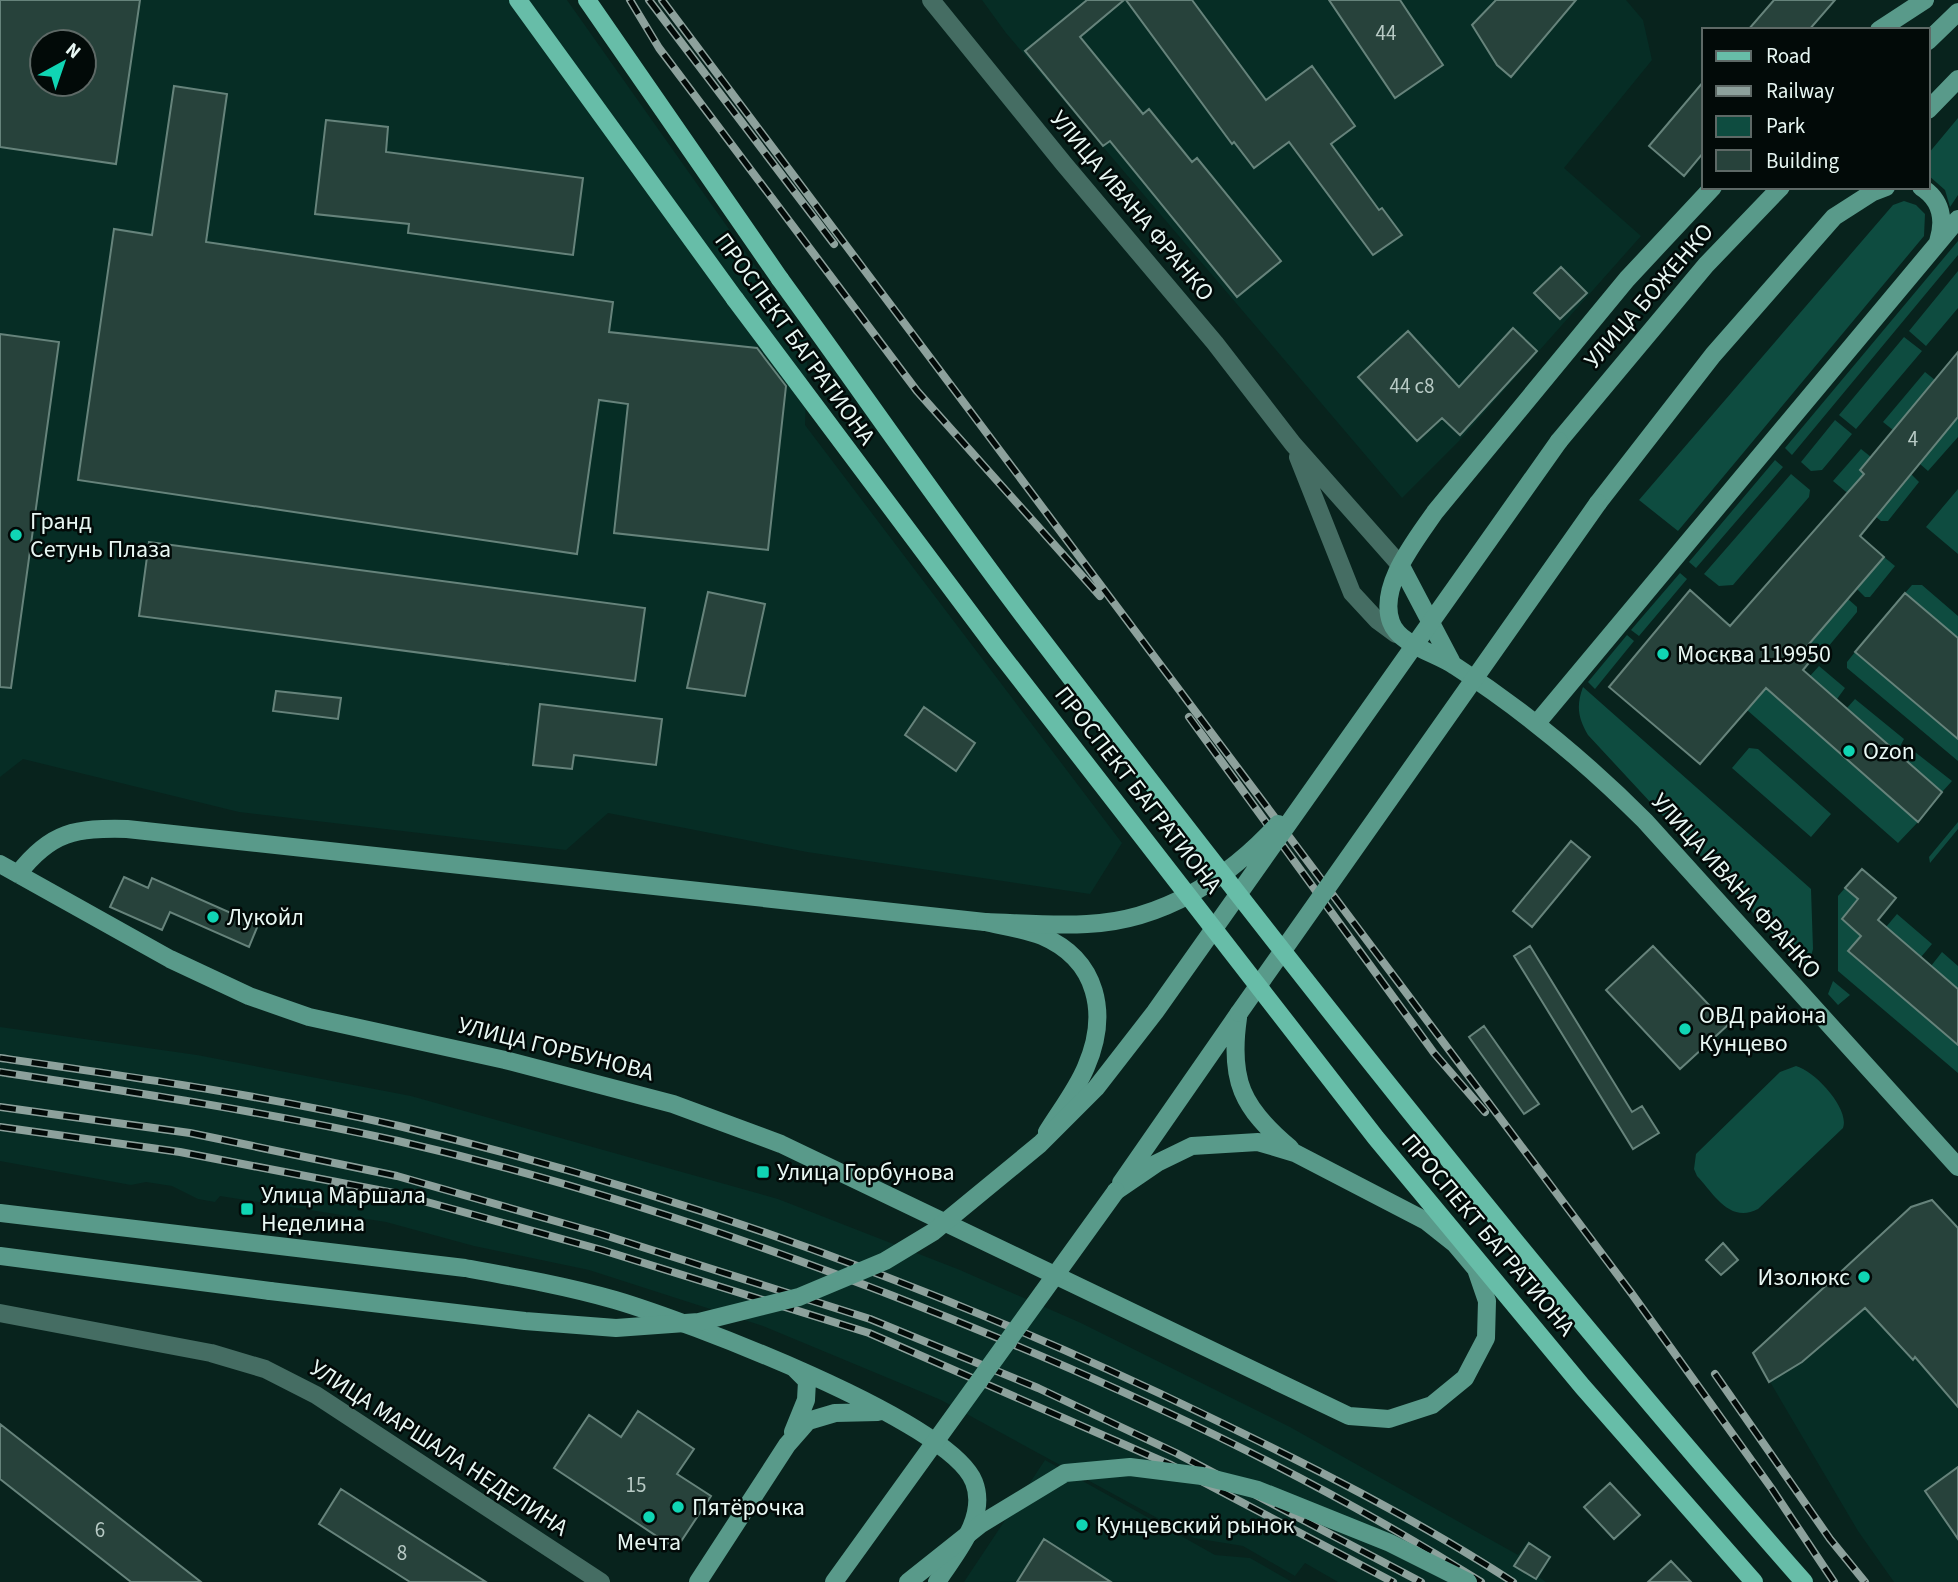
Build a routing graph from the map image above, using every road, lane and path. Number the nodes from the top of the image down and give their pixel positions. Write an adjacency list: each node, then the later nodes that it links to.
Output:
1 (518, 0): 44 (main road, ПРОСПЕКТ БАГРАТИОНА, bridge)
2 (587, 0): 45 (main road, ПРОСПЕКТ БАГРАТИОНА, bridge)
3 (931, 0): 18 (street, УЛИЦА ИВАНА ФРАНКО)
4 (1925, 0): 6 (street)
5 (1958, 12): 7 (street)
6 (1882, 28)
7 (1930, 39)
8 (1958, 79): 9 (street)
9 (1930, 108)
10 (1711, 189): 19 (street)
11 (1780, 189): 23 (street, УЛИЦА БОЖЕНКО, bridge)
12 (1858, 189): 15 (street)
13 (1881, 189): 15 (street)
14 (1923, 189): 17 (street)
15 (1834, 217): 27 (street, bridge)
16 (1958, 219): 17 (street)
17 (1937, 243): 22 (street)
18 (1293, 444): 19 (street, УЛИЦА ИВАНА ФРАНКО); 20 (street, УЛИЦА ИВАНА ФРАНКО)
19 (1401, 566): 20 (street); 21 (street, УЛИЦА ИВАНА ФРАНКО)
20 (1396, 634): 21 (street, УЛИЦА ИВАНА ФРАНКО)
21 (1453, 664): 22 (street, УЛИЦА ИВАНА ФРАНКО)
22 (1537, 723): 30 (street, УЛИЦА ИВАНА ФРАНКО)
23 (1327, 769): 26 (street, bridge); 28 (street, bridge)
24 (0, 864): 25 (street, УЛИЦА ГОРБУНОВА)
25 (18, 874): 26 (street); 29 (street, УЛИЦА ГОРБУНОВА)
26 (985, 922): 28 (street, bridge)
27 (1239, 1013): 29 (street); 31 (street)
28 (1040, 1144): 33 (street, bridge)
29 (1295, 1153): 31 (street)
30 (1958, 1167)
31 (1116, 1191): 40 (street, bridge)
32 (0, 1213): 35 (street)
33 (0, 1256)
34 (0, 1313): 38 (street, УЛИЦА МАРШАЛА НЕДЕЛИНА)
35 (793, 1366): 36 (street); 37 (street)
36 (894, 1417): 37 (street); 42 (street)
37 (787, 1445): 39 (street)
38 (601, 1582)
39 (698, 1582)
40 (834, 1582)
41 (908, 1582): 43 (street, bridge)
42 (937, 1582)
43 (1468, 1582)
44 (1754, 1582)
45 (1804, 1582)

